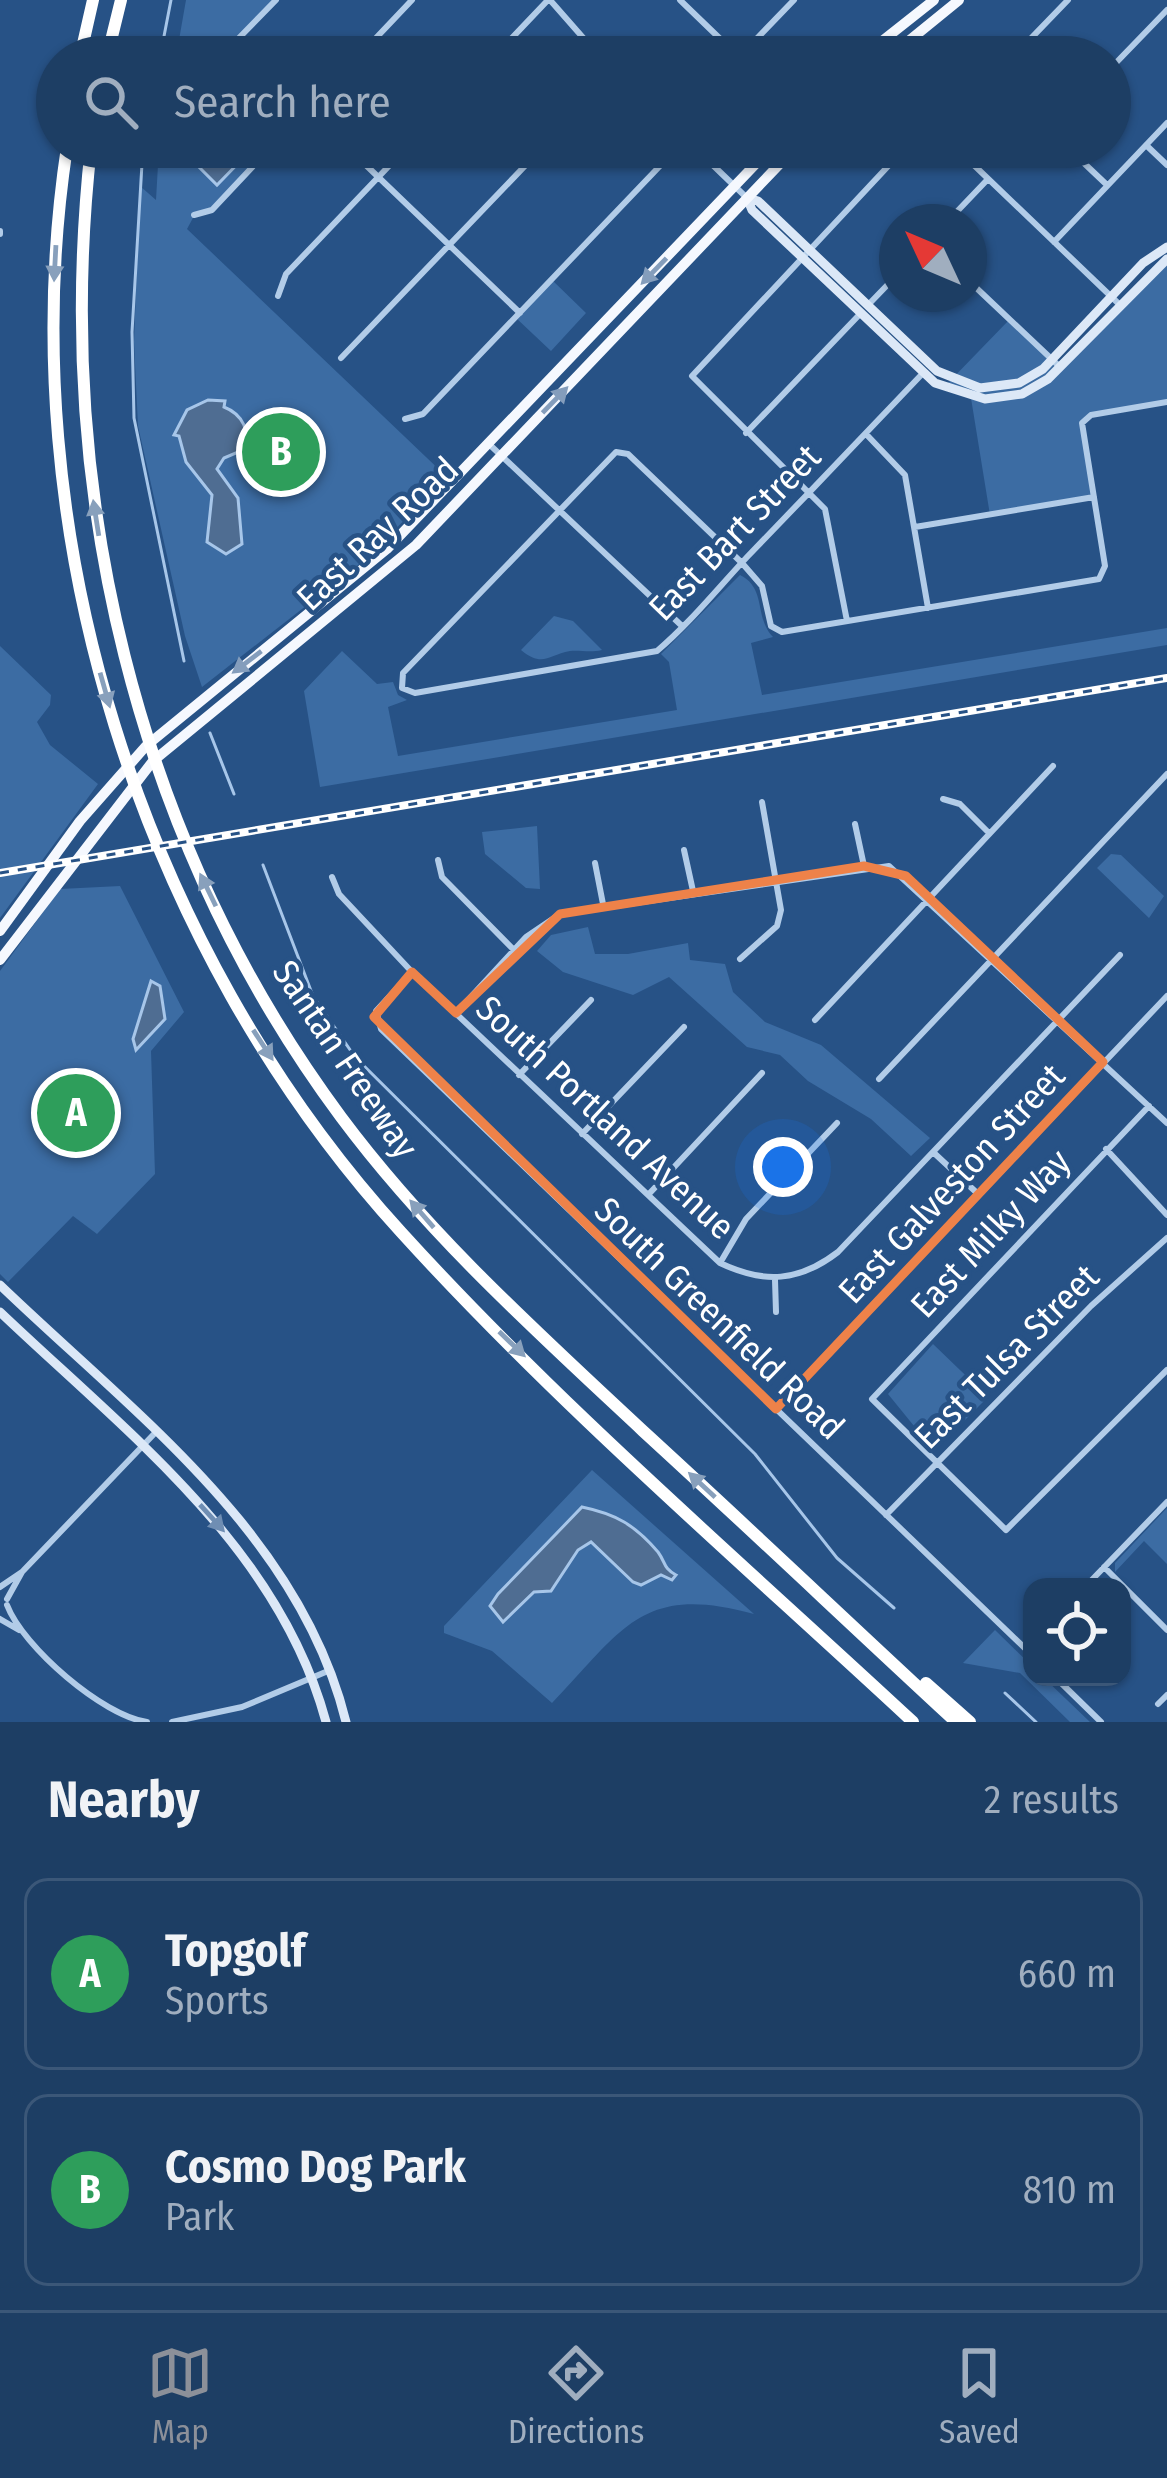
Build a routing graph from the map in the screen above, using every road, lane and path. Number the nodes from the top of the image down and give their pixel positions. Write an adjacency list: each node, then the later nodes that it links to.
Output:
1 (93, 0): 12 (highway)
2 (121, 0): 13 (highway)
3 (276, 0): 14 (street)
4 (412, 0): 15 (street)
5 (549, 0): 16 (street); 17 (street)
6 (680, 0): 18 (street)
7 (794, 0): 19 (street)
8 (934, 0): 20 (main road)
9 (959, 0): 21 (main road)
10 (1068, 0): 22 (street)
11 (1167, 10): 23 (street)
12 (85, 36)
13 (112, 36)
14 (241, 36)
15 (378, 36)
16 (514, 36)
17 (581, 36)
18 (717, 36)
19 (759, 36)
20 (889, 36)
21 (915, 36)
22 (1033, 36)
23 (1131, 47)
24 (1167, 123): 25 (street)
25 (1146, 145): 26 (street); 27 (street)
26 (1131, 161)
27 (1167, 165)
28 (65, 168): 130 (highway, Santan Freeway, one-way to 130)
29 (90, 168): 139 (highway, Santan Freeway, one-way to 29)
30 (252, 168): 47 (street)
31 (369, 168): 42 (street)
32 (387, 168): 42 (street)
33 (523, 168): 49 (street)
34 (658, 168): 58 (street)
35 (716, 168): 45 (street)
36 (758, 168): 45 (main road, East Ray Road)
37 (770, 168): 45 (main road, East Ray Road)
38 (886, 168): 51 (street)
39 (977, 168): 43 (street)
40 (1090, 168): 44 (street)
41 (1124, 168): 44 (street)
42 (378, 177): 49 (street); 54 (street)
43 (988, 179): 46 (street); 48 (street)
44 (1108, 185): 48 (street)
45 (741, 192): 51 (main road); 66 (main road, East Ray Road, one-way to 66); 67 (main road, East Ray Road, one-way to 45)
46 (964, 204)
47 (194, 215)
48 (1054, 242): 56 (street)
49 (449, 245): 58 (street); 59 (street)
50 (1167, 247): 56 (main road)
51 (805, 252): 57 (main road); 64 (street)
52 (1167, 259): 56 (main road)
53 (879, 294): 57 (street)
54 (278, 296)
55 (987, 298): 60 (street)
56 (1115, 301): 60 (main road)
57 (865, 308): 61 (main road); 64 (street)
58 (520, 313): 63 (street)
59 (341, 358)
60 (1058, 364): 61 (main road)
61 (927, 369): 65 (street, East Bart Street)
62 (1167, 404): 69 (street)
63 (405, 418)
64 (746, 433): 68 (street)
65 (866, 434): 68 (street, East Bart Street); 71 (street)
66 (490, 445): 67 (street); 91 (main road, East Ray Road, one-way to 91)
67 (502, 456): 70 (street); 95 (main road, East Ray Road)
68 (809, 493): 72 (street, East Bart Street); 74 (street)
69 (1094, 497): 71 (street); 73 (street)
70 (560, 509): 72 (street); 75 (street); 75 (street, East Bart Street)
71 (914, 527): 73 (street)
72 (742, 563): 74 (street); 75 (street, East Bart Street)
73 (928, 608): 74 (street)
74 (847, 621)
75 (682, 626)
76 (1053, 766): 81 (street)
77 (1167, 774): 96 (street)
78 (943, 799): 81 (street)
79 (762, 802): 87 (street)
80 (855, 824): 85 (street)
81 (989, 833): 89 (street)
82 (684, 850): 88 (street)
83 (438, 860): 92 (street)
84 (595, 862): 90 (street)
85 (864, 866): 87 (street); 89 (street)
86 (332, 877): 97 (street, South Portland Avenue)
87 (778, 878): 88 (street); 94 (street)
88 (693, 891): 90 (street)
89 (927, 898): 96 (street); 101 (street)
90 (603, 904): 92 (street)
91 (0, 931)
92 (514, 950): 100 (street)
93 (1120, 955): 102 (street)
94 (740, 958)
95 (0, 960)
96 (993, 960): 102 (street); 107 (street)
97 (412, 972): 100 (street, South Portland Avenue); 124 (street, South Greenfield Road)
98 (1167, 996): 104 (street, East Galveston Street)
99 (591, 1000): 106 (street)
100 (456, 1012): 106 (street, South Portland Avenue)
101 (814, 1020)
102 (1057, 1020): 104 (street); 113 (street)
103 (684, 1027): 111 (street)
104 (1102, 1062): 108 (street); 114 (street, East Galveston Street)
105 (762, 1073): 115 (street)
106 (519, 1075): 111 (street, South Portland Avenue)
107 (879, 1079)
108 (1149, 1106): 110 (street); 112 (street, East Milky Way)
109 (837, 1123): 118 (street)
110 (1167, 1123)
111 (582, 1134): 115 (street, South Portland Avenue)
112 (1106, 1149): 116 (street); 127 (street, East Milky Way)
113 (933, 1152): 114 (street); 119 (street)
114 (977, 1193): 124 (street, East Galveston Street)
115 (648, 1195): 118 (street, South Portland Avenue)
116 (1167, 1215)
117 (1167, 1238): 127 (street, East Tulsa Street)
118 (720, 1263): 119 (street, South Portland Avenue)
119 (775, 1280): 122 (street)
120 (0, 1285): 125 (main road)
121 (0, 1312): 126 (main road)
122 (776, 1312)
123 (1167, 1370): 127 (street)
124 (776, 1409): 129 (street, South Greenfield Road)
125 (154, 1434): 126 (street); 141 (main road)
126 (142, 1448): 132 (street); 142 (main road, one-way to 142)
127 (936, 1464): 129 (street, East Tulsa Street)
128 (1167, 1502): 131 (street)
129 (886, 1514): 140 (street, South Greenfield Road)
130 (738, 1559): 150 (highway); 151 (highway, Santan Freeway)
131 (1104, 1567): 133 (street); 137 (street)
132 (22, 1572): 134 (street); 135 (street)
133 (1093, 1578)
134 (0, 1588): 135 (street)
135 (7, 1602): 136 (street); 138 (street)
136 (0, 1617): 138 (street)
137 (1167, 1630)
138 (22, 1632): 146 (street)
139 (863, 1636): 152 (highway, Santan Freeway); 153 (highway)
140 (1023, 1642)
141 (331, 1670): 142 (street); 149 (main road)
142 (312, 1679): 147 (street); 148 (main road)
143 (1064, 1686): 154 (street)
144 (1167, 1696): 145 (street)
145 (1158, 1704)
146 (147, 1722)
147 (172, 1722)
148 (326, 1722)
149 (346, 1722)
150 (901, 1722)
151 (913, 1722)
152 (956, 1722)
153 (970, 1722)
154 (1101, 1722)

